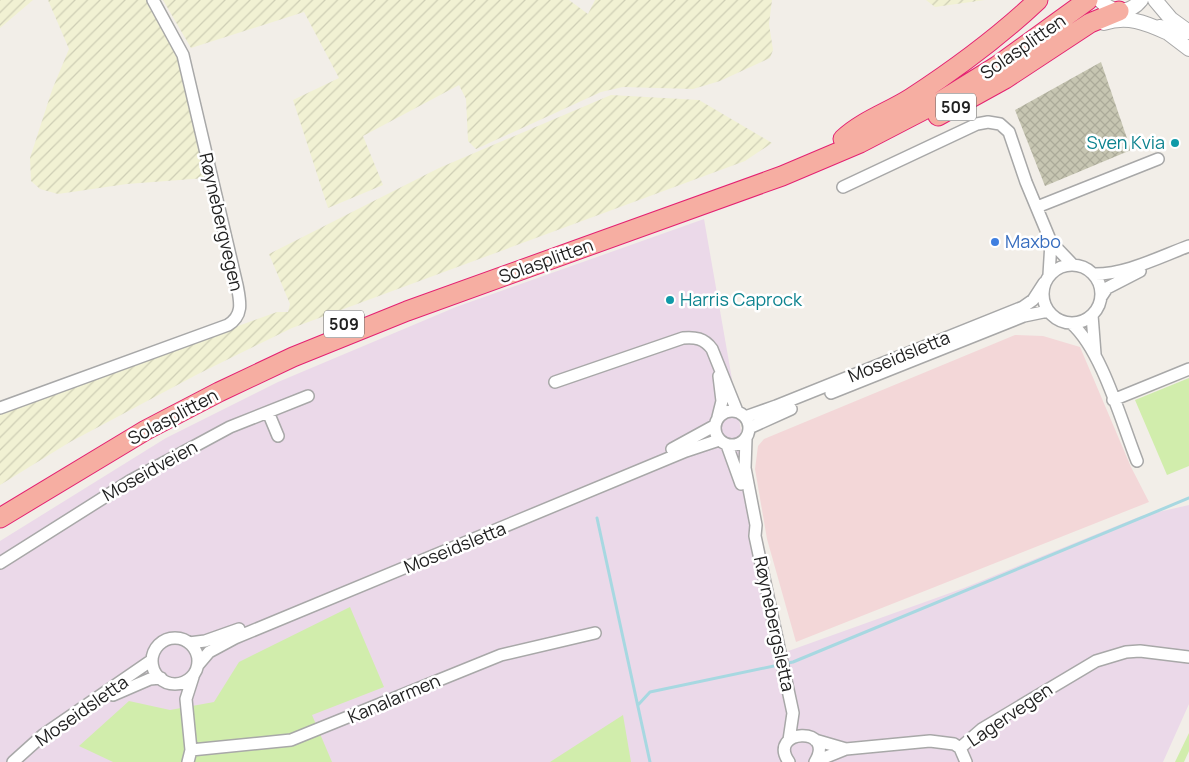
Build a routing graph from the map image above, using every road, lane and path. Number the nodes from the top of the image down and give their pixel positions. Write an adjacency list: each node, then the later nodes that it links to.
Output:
1 (153, 0): 33 (street, Røynebergvegen)
2 (1038, 0): 12 (highway, 509)
3 (1100, 0): 7 (street)
4 (1141, 0): 7 (street)
5 (1156, 0): 9 (street)
6 (1080, 2): 12 (highway, Solasplitten / 509); 14 (highway, Solasplitten / 509)
7 (1123, 11): 8 (street); 10 (highway, 509)
8 (1166, 32): 10 (street); 11 (street)
9 (1189, 32)
10 (1062, 43): 14 (highway, 509)
11 (1189, 49)
12 (843, 139): 41 (highway, Solasplitten / 509)
13 (1158, 159): 16 (street)
14 (782, 176): 42 (highway, Solasplitten / 509)
15 (843, 187): 16 (street)
16 (1037, 207): 17 (street)
17 (1051, 242): 20 (street); 22 (street)
18 (1189, 246): 21 (street)
19 (1189, 253): 23 (street)
20 (1073, 265): 21 (street); 22 (street)
21 (1093, 274): 23 (street)
22 (1047, 279): 24 (street); 35 (street, Moseidsletta)
23 (1101, 297): 25 (street)
24 (1048, 311): 26 (street); 37 (street, Moseidsletta)
25 (1092, 315): 26 (street); 27 (street)
26 (1070, 323): 27 (street)
27 (1096, 356): 32 (street)
28 (718, 362): 30 (street); 35 (street); 36 (street)
29 (1189, 370): 32 (street)
30 (555, 382)
31 (308, 396): 34 (street, Moseidveien)
32 (1113, 400): 40 (street)
33 (0, 408)
34 (268, 412): 38 (street); 44 (street, Moseidveien)
35 (741, 414): 36 (street); 37 (street)
36 (716, 422): 39 (street); 46 (street, Moseidsletta)
37 (748, 433): 39 (street); 43 (street, Røynebergsletta)
38 (278, 436)
39 (723, 443): 43 (street, Røynebergsletta); 50 (street, Moseidsletta)
40 (1137, 461)
41 (0, 504)
42 (0, 518)
43 (755, 536): 55 (street, Røynebergsletta)
44 (0, 563)
45 (595, 633): 60 (street, Kanalarmen)
46 (189, 643): 49 (street); 50 (street)
47 (1170, 653): 48 (street, Lagervegen); 51 (street); 58 (street, Lagervegen)
48 (1189, 658)
49 (152, 660): 53 (street); 62 (street, Moseidsletta)
50 (198, 666): 52 (street)
51 (1189, 666)
52 (192, 676): 53 (street); 54 (street, Kanalarmen)
53 (166, 681): 54 (street, Kanalarmen); 63 (street, Moseidsletta)
54 (187, 709): 60 (street, Kanalarmen)
55 (793, 713): 56 (street, Røynebergsletta); 57 (street, Røynebergsletta)
56 (811, 738): 57 (street); 59 (street, Lagervegen); 61 (street)
57 (789, 740): 64 (street, Røynebergsletta)
58 (960, 748): 59 (street, Lagervegen); 65 (street)
59 (846, 749): 61 (street, Lagervegen)
60 (189, 756)
61 (816, 761)
62 (13, 762)
63 (24, 762)
64 (789, 762)
65 (966, 762)

